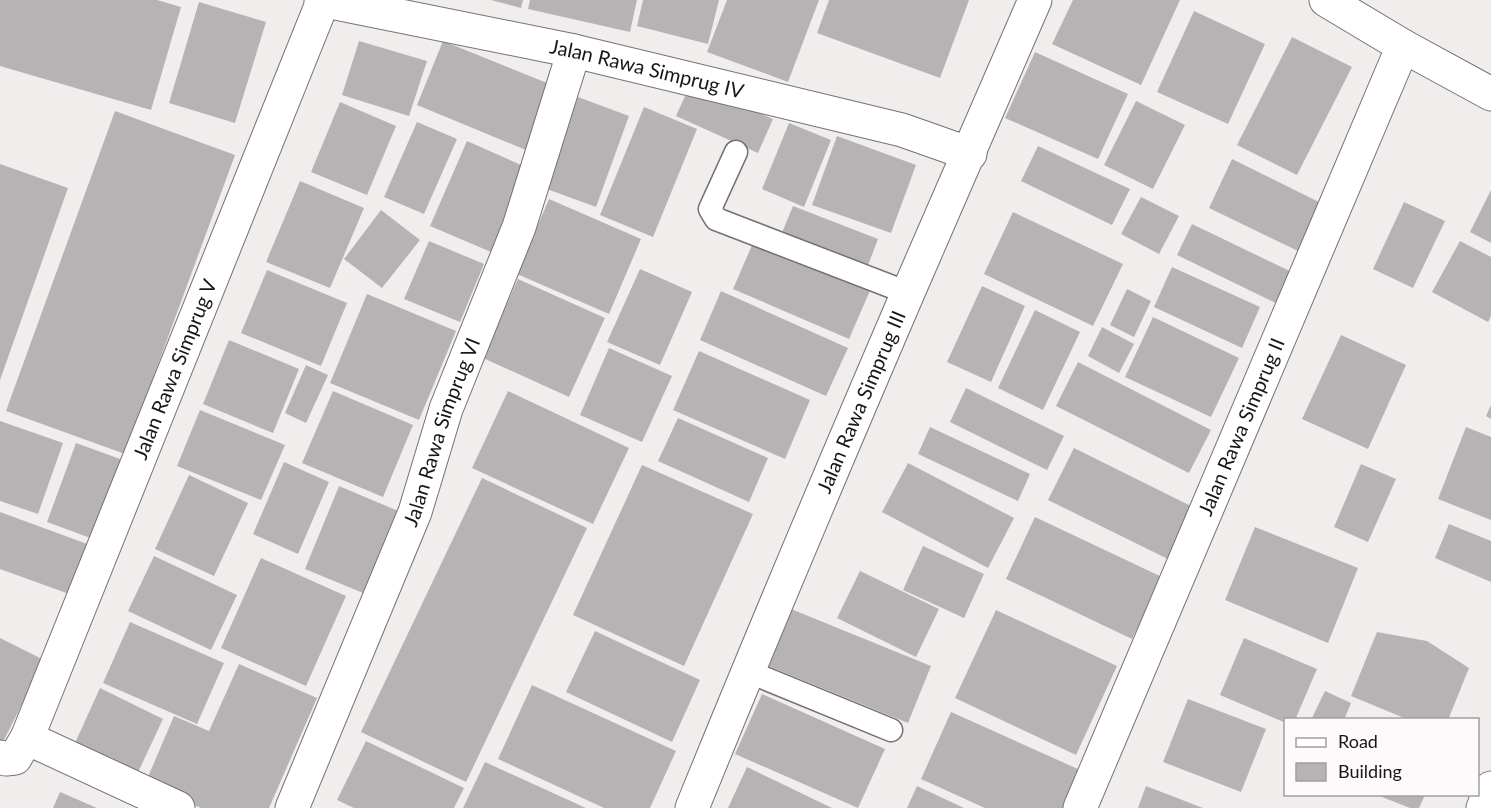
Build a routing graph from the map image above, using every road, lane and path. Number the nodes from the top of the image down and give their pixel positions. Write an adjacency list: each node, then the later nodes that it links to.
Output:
1 (322, 0): 5 (street, Jalan Rawa Simprug IV); 12 (street, Jalan Rawa Simprug V)
2 (1035, 0): 8 (street, Jalan Rawa Simprug III)
3 (1344, 5): 4 (street)
4 (1403, 46): 6 (street); 18 (street, Jalan Rawa Simprug II)
5 (574, 51): 8 (street, Jalan Rawa Simprug IV); 16 (street, Jalan Rawa Simprug VI)
6 (1491, 94)
7 (736, 152): 9 (lane)
8 (970, 154): 9 (street, Jalan Rawa Simprug III)
9 (908, 293): 10 (street, Jalan Rawa Simprug III)
10 (747, 671): 11 (lane); 17 (street, Jalan Rawa Simprug III)
11 (891, 730)
12 (27, 738): 13 (street); 15 (street)
13 (0, 757)
14 (1491, 788): 19 (street)
15 (178, 808)
16 (292, 808)
17 (692, 808)
18 (1080, 808)
19 (1483, 808)

